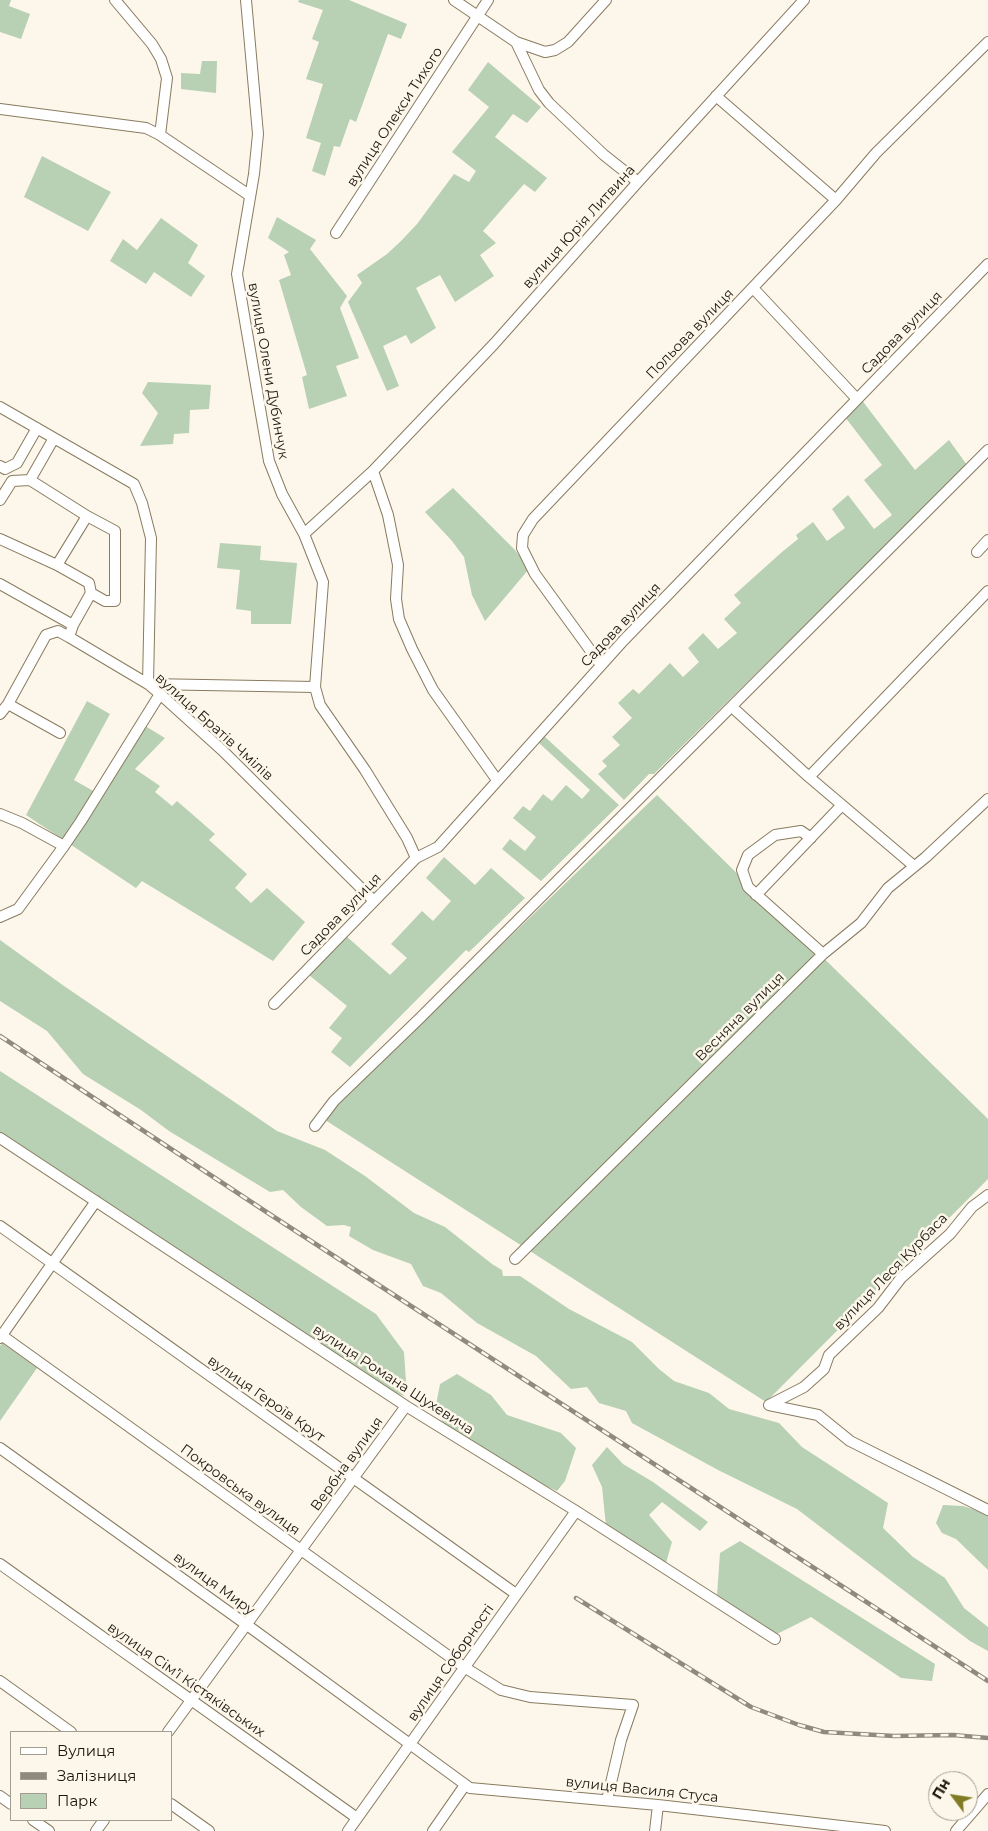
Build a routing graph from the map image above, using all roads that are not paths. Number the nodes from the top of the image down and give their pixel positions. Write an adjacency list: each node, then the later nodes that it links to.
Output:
1 (115, 0): 12 (street)
2 (246, 0): 14 (street, вулиця Олени Дубинчук)
3 (454, 0): 7 (street)
4 (488, 0): 7 (street, вулиця Олекси Тихого)
5 (606, 0): 8 (street)
6 (804, 0): 10 (street, вулиця Юрія Литвина)
7 (477, 15): 8 (street); 16 (street, вулиця Олекси Тихого)
8 (516, 42): 13 (street)
9 (988, 42): 15 (street, Польова вулиця)
10 (716, 96): 13 (street, вулиця Юрія Литвина); 15 (street)
11 (0, 109): 12 (street)
12 (160, 135): 14 (street)
13 (638, 182): 25 (street, вулиця Юрія Литвина)
14 (249, 194): 29 (street, вулиця Олени Дубинчук)
15 (836, 200): 18 (street, Польова вулиця)
16 (336, 233)
17 (988, 264): 19 (street, Садова вулиця)
18 (753, 288): 19 (street); 39 (street, Польова вулиця)
19 (857, 399): 39 (street, Садова вулиця)
20 (0, 407): 21 (street)
21 (37, 428): 22 (street); 24 (street)
22 (54, 438): 26 (street); 40 (street)
23 (988, 450): 44 (street)
24 (0, 466)
25 (373, 471): 29 (street, вулиця Юрія Литвина); 48 (street)
26 (30, 480): 27 (street); 28 (street)
27 (0, 500)
28 (87, 516): 33 (street); 36 (street)
29 (304, 534): 41 (street, вулиця Олени Дубинчук)
30 (0, 538): 33 (street)
31 (988, 540): 32 (street)
32 (977, 552)
33 (57, 565): 36 (street)
34 (0, 584): 37 (street)
35 (988, 592): 47 (street)
36 (91, 593): 37 (street)
37 (73, 625): 38 (street)
38 (69, 637): 40 (street, вулиця Братів Чмілів); 43 (street)
39 (601, 665): 48 (street, Садова вулиця)
40 (148, 684): 41 (street); 42 (street, вулиця Братів Чмілів)
41 (314, 688): 54 (street, вулиця Олени Дубинчук)
42 (160, 694): 53 (street); 57 (street, вулиця Братів Чмілів)
43 (8, 704): 45 (street); 46 (street)
44 (732, 707): 47 (street); 61 (street)
45 (0, 714)
46 (60, 733)
47 (809, 777): 50 (street)
48 (497, 780): 54 (street, Садова вулиця)
49 (988, 799): 55 (street, Весняна вулиця)
50 (842, 805): 52 (street); 55 (street)
51 (0, 814): 53 (street)
52 (811, 838): 56 (street); 56 (street)
53 (64, 846): 58 (street)
54 (416, 858): 57 (street, Садова вулиця)
55 (914, 866): 59 (street, Весняна вулиця)
56 (756, 895): 59 (street)
57 (374, 901): 60 (street, Садова вулиця)
58 (0, 917)
59 (823, 954): 66 (street, Весняна вулиця)
60 (274, 1004)
61 (315, 1126)
62 (0, 1138): 64 (street, вулиця Романа Шухевича)
63 (988, 1195): 72 (street, вулиця Леся Курбаса)
64 (96, 1201): 67 (street); 69 (street, вулиця Романа Шухевича)
65 (0, 1226): 67 (street, вулиця Героїв Крут)
66 (515, 1259)
67 (52, 1263): 68 (street); 71 (street, вулиця Героїв Крут)
68 (1, 1336): 74 (street, Покровська вулиця)
69 (406, 1406): 71 (street, Вербна вулиця); 73 (street, вулиця Романа Шухевича)
70 (0, 1448): 77 (street, вулиця Миру)
71 (354, 1478): 74 (street, Вербна вулиця); 76 (street, вулиця Героїв Крут)
72 (988, 1510)
73 (576, 1511): 76 (street, вулиця Соборності); 78 (street, вулиця Романа Шухевича)
74 (301, 1550): 77 (street, Вербна вулиця); 79 (street, Покровська вулиця)
75 (0, 1564): 81 (street, вулиця Сімʼї Кістяківських)
76 (516, 1594): 79 (street, вулиця Соборності)
77 (247, 1625): 81 (street, Вербна вулиця); 84 (street, вулиця Миру)
78 (774, 1639)
79 (464, 1667): 84 (street, вулиця Соборності); 87 (street, Покровська вулиця)
80 (0, 1681): 82 (street)
81 (191, 1702): 83 (street, Вербна вулиця); 90 (street, вулиця Сімʼї Кістяківських)
82 (70, 1731)
83 (169, 1731)
84 (410, 1744): 85 (street, вулиця Василя Стуса); 90 (street, вулиця Соборності)
85 (465, 1785): 87 (street, вулиця Василя Стуса); 96 (street)
86 (988, 1794): 99 (street)
87 (607, 1800): 88 (street, вулиця Василя Стуса)
88 (658, 1804): 92 (street, вулиця Василя Стуса); 97 (street)
89 (172, 1805): 94 (street)
90 (357, 1818): 95 (street, вулиця Соборності)
91 (34, 1821): 93 (street)
92 (866, 1830): 98 (street, вулиця Василя Стуса)
93 (49, 1831)
94 (209, 1831)
95 (348, 1831)
96 (433, 1831)
97 (655, 1831)
98 (885, 1831)
99 (956, 1831)

